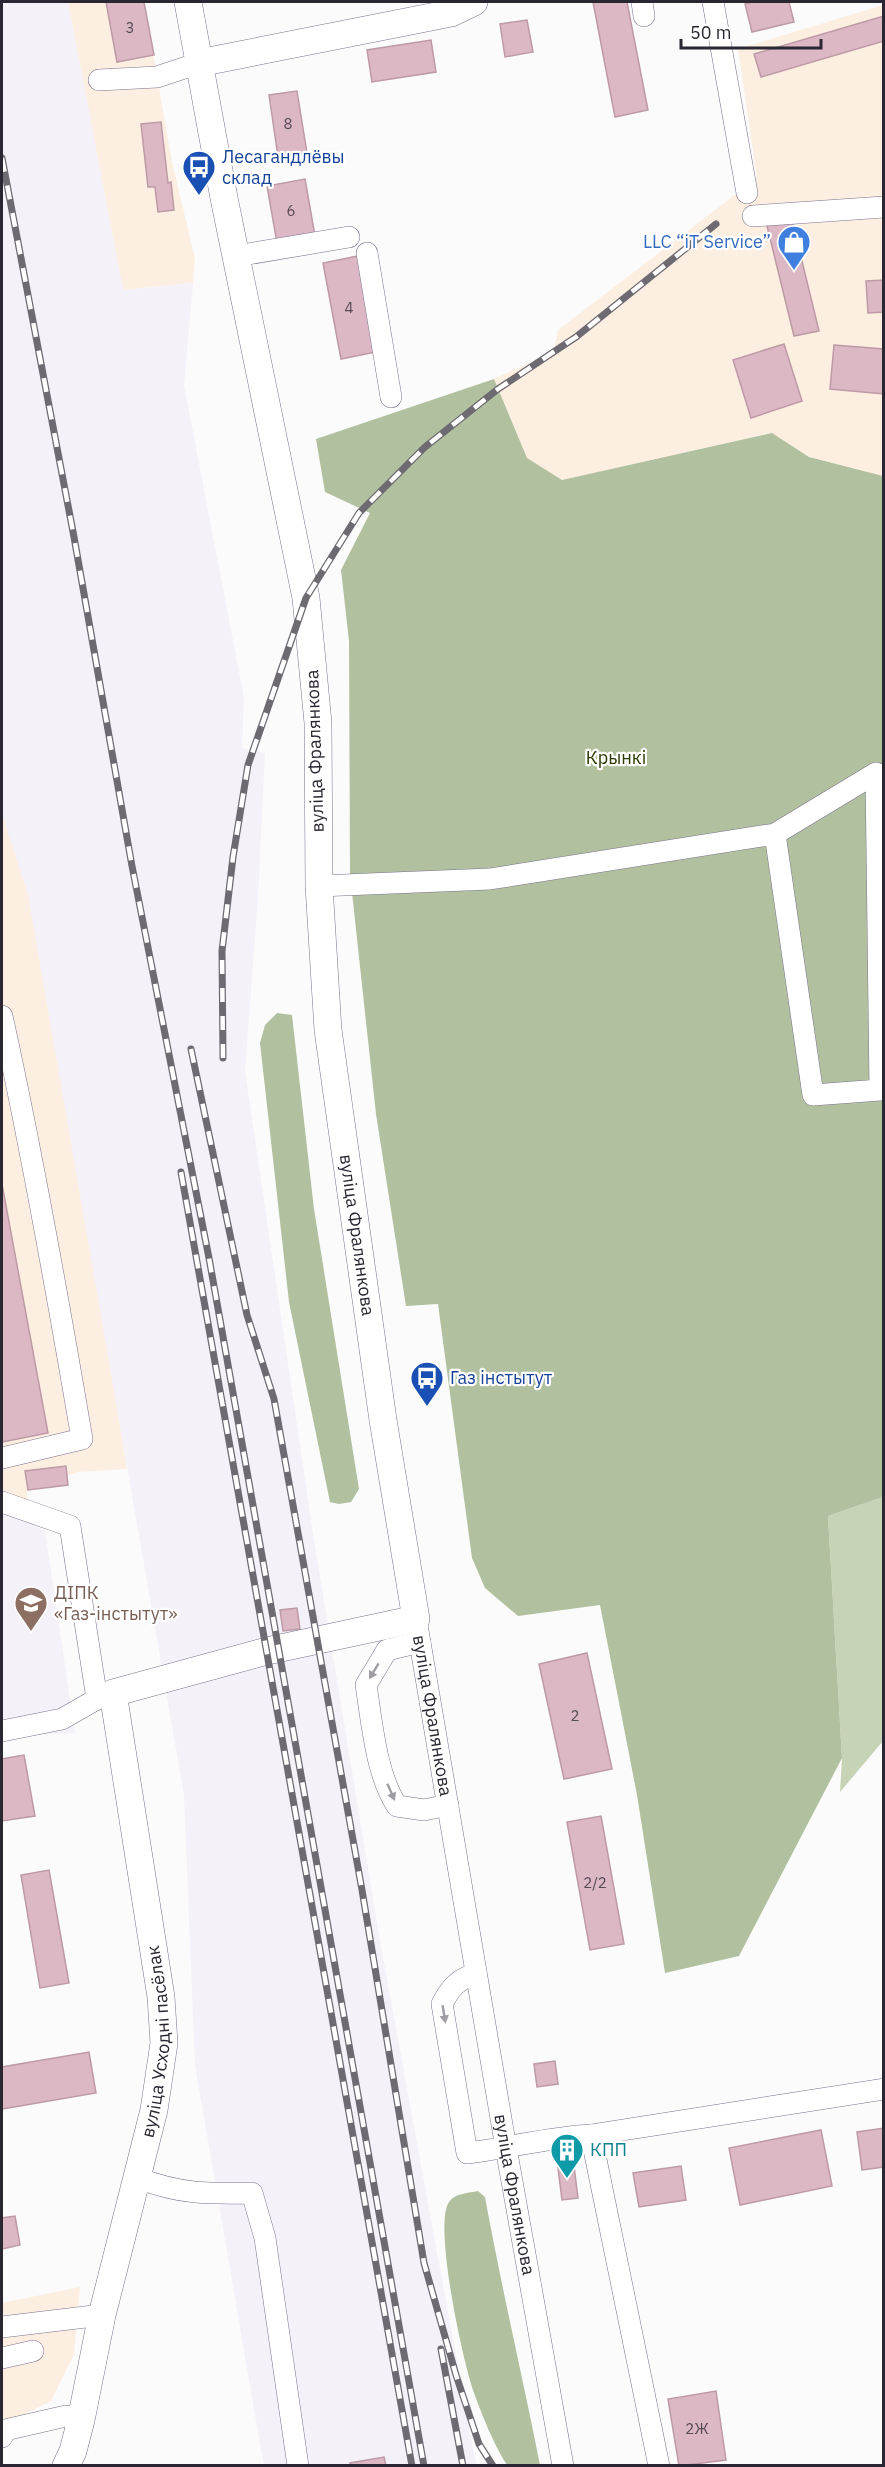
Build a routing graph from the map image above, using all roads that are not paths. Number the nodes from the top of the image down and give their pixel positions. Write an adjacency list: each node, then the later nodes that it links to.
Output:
1 (188, 2): 4 (main road, вуліца Фралянкова)
2 (474, 2): 4 (main road)
3 (713, 2): 6 (street)
4 (199, 63): 5 (street); 11 (main road, вуліца Фралянкова)
5 (99, 80)
6 (747, 193)
7 (884, 207): 8 (street)
8 (753, 216)
9 (349, 237): 11 (street)
10 (367, 253): 12 (street)
11 (236, 256): 15 (main road, вуліца Фралянкова)
12 (391, 397)
13 (880, 773): 14 (street); 14 (street)
14 (775, 834): 15 (street)
15 (319, 886): 19 (main road, вуліца Фралянкова)
16 (2, 1016): 17 (street)
17 (2, 1458)
18 (2, 1502): 20 (street)
19 (418, 1630): 20 (main road); 22 (street, вуліца Фралянкова); 22 (street, one-way to 22)
20 (105, 1696): 21 (street); 27 (main road, вуліца Усходні пасёлак)
21 (2, 1731)
22 (448, 1805): 23 (street, вуліца Фралянкова)
23 (477, 1974): 26 (street, вуліца Фралянкова); 26 (street, one-way to 26)
24 (884, 2089): 25 (street)
25 (591, 2135): 26 (street); 37 (street)
26 (506, 2148): 36 (street, вуліца Фралянкова)
27 (138, 2178): 28 (main road, вуліца Усходні пасёлак); 35 (street)
28 (102, 2315): 29 (street); 32 (main road, вуліца Усходні пасёлак)
29 (2, 2328)
30 (33, 2351): 31 (street)
31 (2, 2358)
32 (81, 2420): 33 (street); 34 (main road, вуліца Усходні пасёлак)
33 (2, 2437)
34 (66, 2466)
35 (298, 2466)
36 (563, 2466)
37 (659, 2466)

